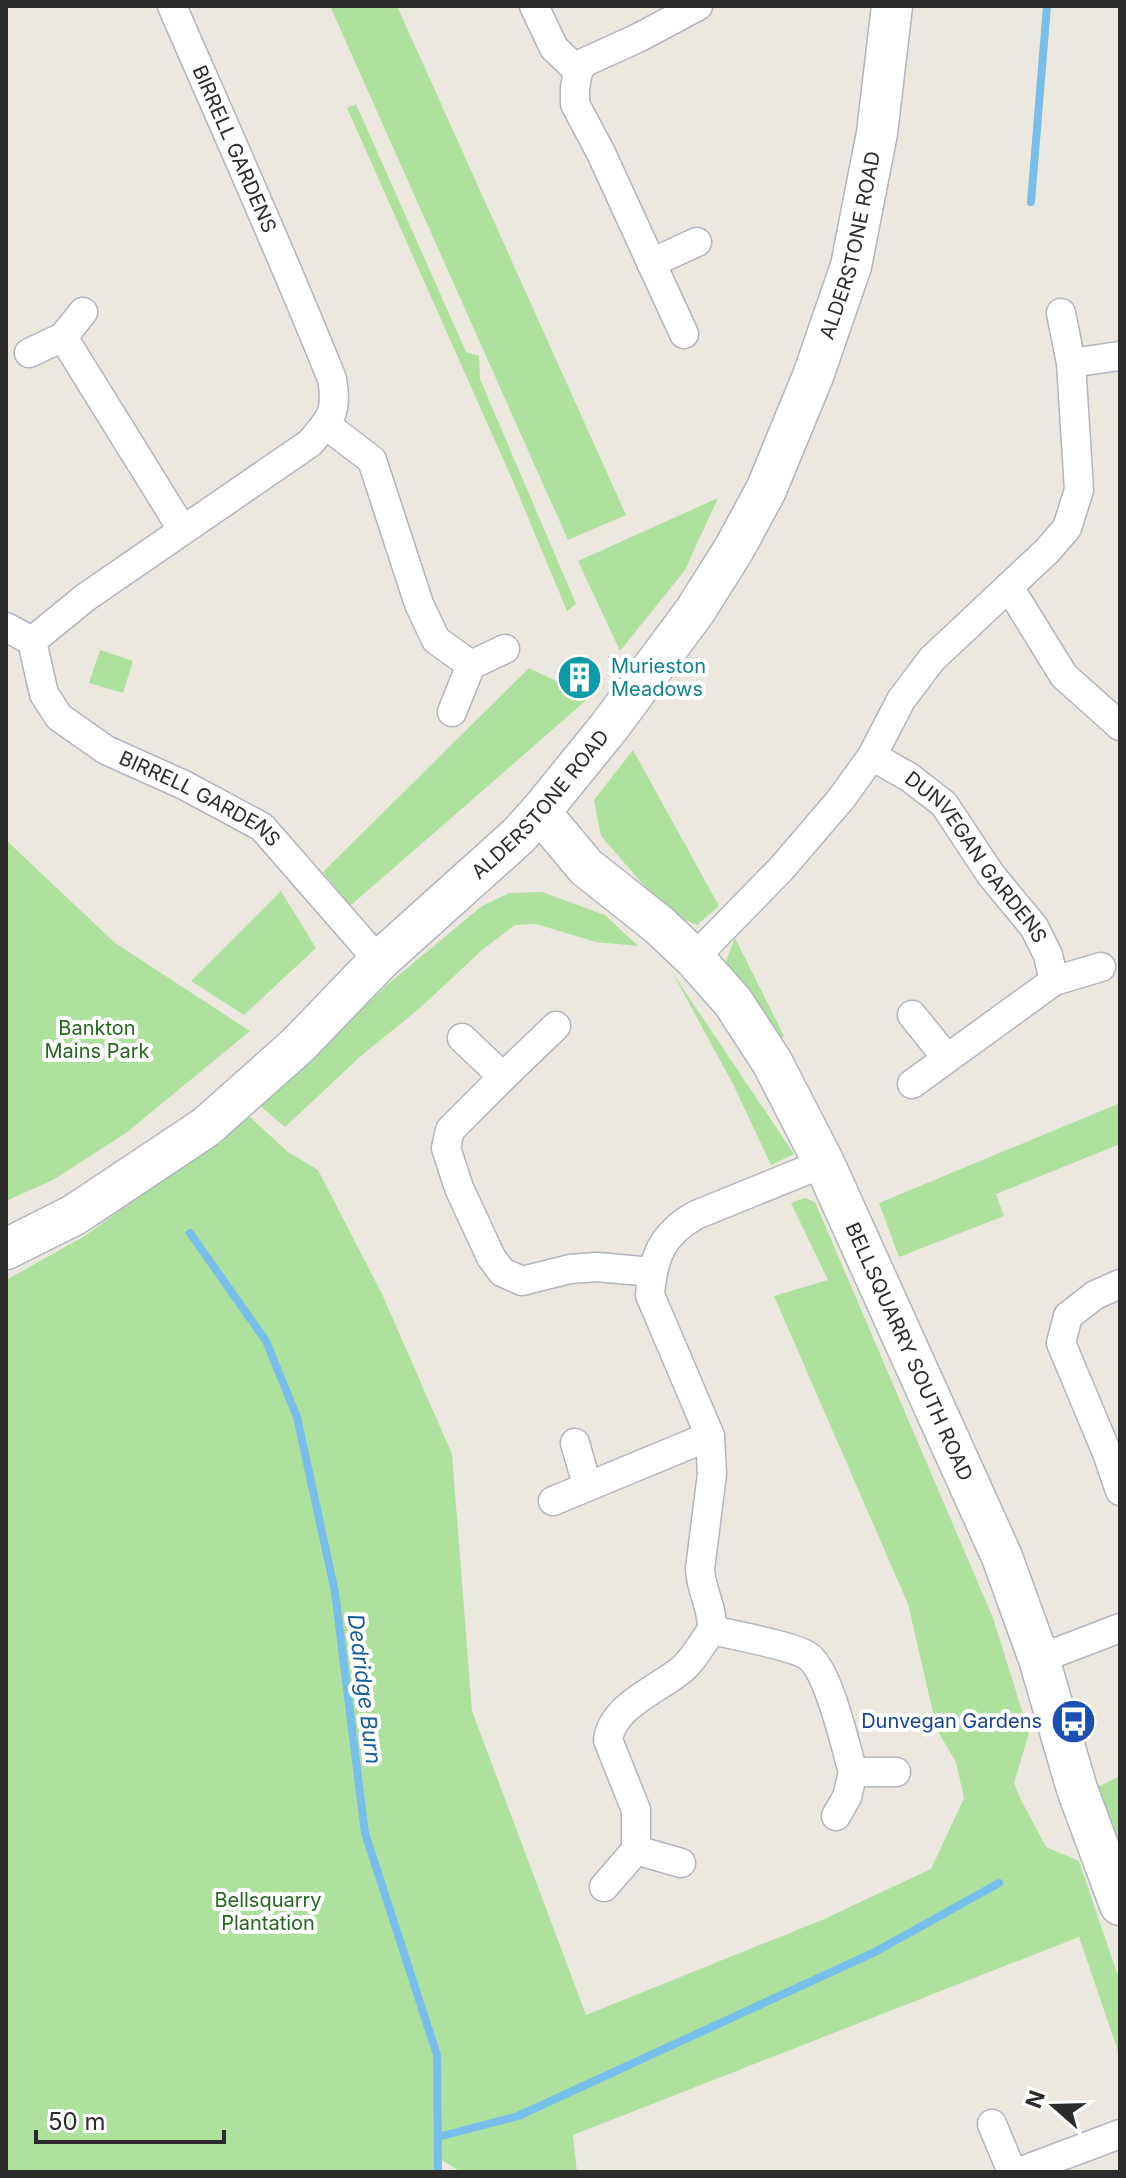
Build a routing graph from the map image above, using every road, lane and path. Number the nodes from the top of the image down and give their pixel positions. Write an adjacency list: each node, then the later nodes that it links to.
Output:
1 (172, 6): 15 (street, BIRRELL GARDENS)
2 (534, 6): 5 (street)
3 (698, 6): 5 (street)
4 (892, 6): 25 (street, ALDERSTONE ROAD)
5 (578, 71): 7 (street)
6 (697, 242): 7 (street)
7 (651, 263): 10 (street)
8 (83, 312): 11 (street)
9 (1061, 313): 14 (street)
10 (684, 334)
11 (63, 337): 12 (street); 16 (street)
12 (29, 353)
13 (1119, 356): 14 (street)
14 (1071, 363): 17 (street)
15 (326, 425): 16 (street); 21 (street)
16 (182, 529): 19 (street)
17 (1009, 587): 23 (street); 24 (street)
18 (6, 627): 19 (street)
19 (32, 641): 27 (street, BIRRELL GARDENS)
20 (505, 649): 21 (street)
21 (471, 665): 22 (street)
22 (452, 712)
23 (1120, 726)
24 (872, 756): 26 (street); 29 (street, DUNVEGAN GARDENS)
25 (529, 824): 26 (street, BELLSQUARRY SOUTH ROAD); 27 (street, ALDERSTONE ROAD)
26 (694, 958): 36 (street, BELLSQUARRY SOUTH ROAD)
27 (379, 961): 37 (street, ALDERSTONE ROAD)
28 (1101, 967): 29 (street)
29 (1054, 981): 33 (street)
30 (912, 1015): 33 (street)
31 (556, 1026): 34 (street)
32 (462, 1038): 34 (street)
33 (946, 1057): 35 (street)
34 (503, 1077): 38 (street)
35 (912, 1084)
36 (824, 1163): 38 (street); 47 (street, BELLSQUARRY SOUTH ROAD)
37 (6, 1249)
38 (652, 1272): 40 (street)
39 (1120, 1284): 43 (street)
40 (710, 1436): 42 (street); 46 (street)
41 (575, 1443): 42 (street)
42 (587, 1485): 44 (street)
43 (1120, 1491)
44 (553, 1501)
45 (1120, 1628): 47 (street)
46 (712, 1630): 48 (street); 51 (street)
47 (1039, 1659): 54 (street, BELLSQUARRY SOUTH ROAD)
48 (853, 1772): 49 (street); 50 (street)
49 (896, 1772)
50 (836, 1816)
51 (636, 1850): 52 (street); 53 (street)
52 (681, 1863)
53 (604, 1887)
54 (1120, 1905)
55 (992, 2124): 57 (street)
56 (1120, 2134): 58 (street)
57 (1012, 2172)
58 (1019, 2172)

